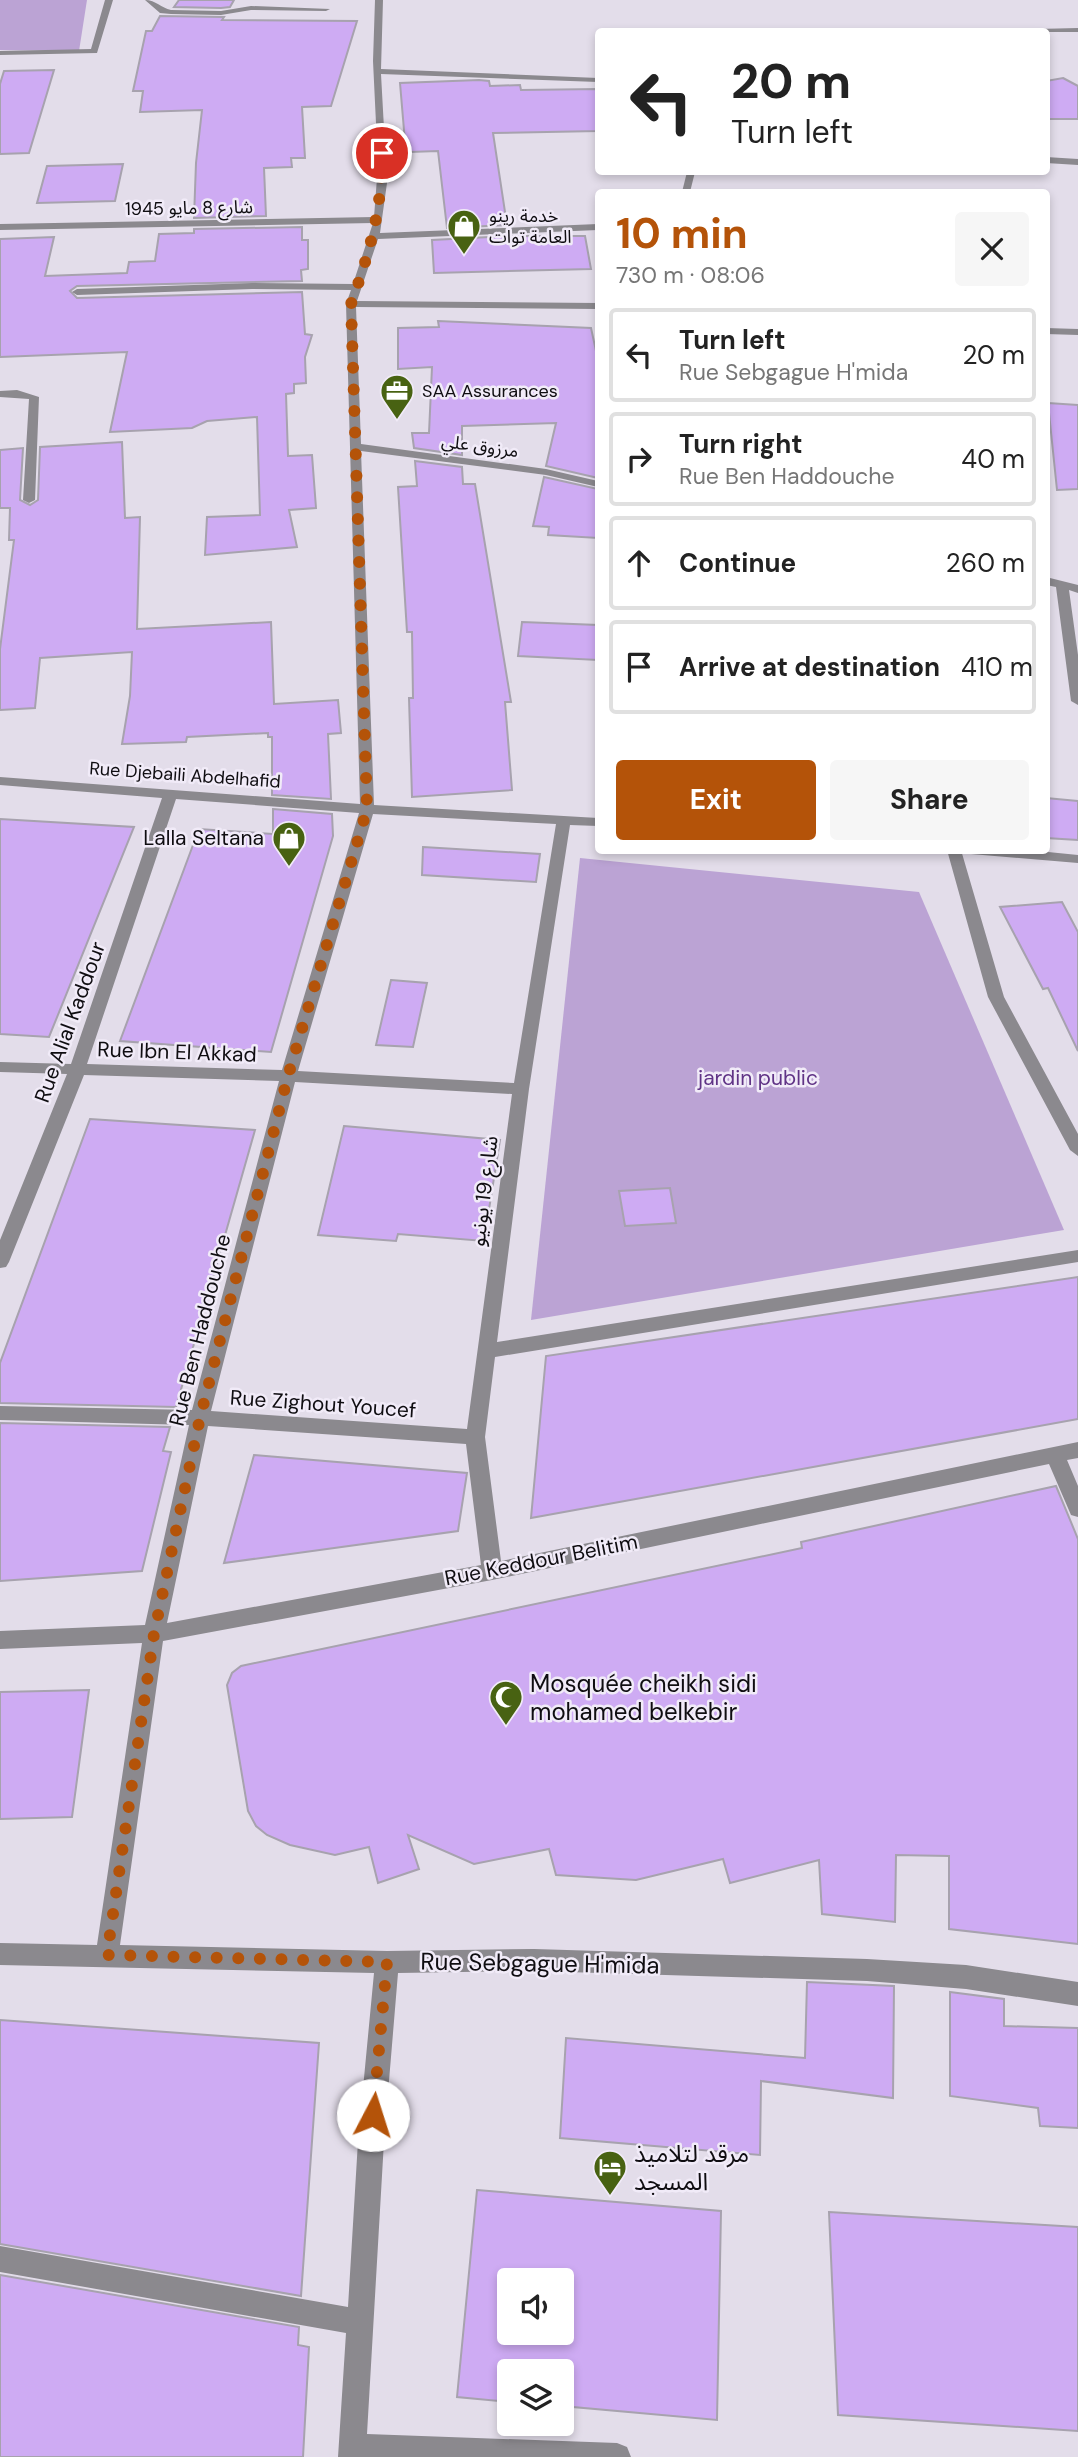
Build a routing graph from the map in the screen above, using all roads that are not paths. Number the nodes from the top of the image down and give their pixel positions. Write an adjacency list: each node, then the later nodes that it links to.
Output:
1 (109, 0): 7 (street)
2 (149, 0): 4 (street)
3 (379, 0): 8 (street)
4 (326, 9)
5 (1078, 30): 6 (street)
6 (1050, 31)
7 (0, 53)
8 (377, 71): 9 (street); 12 (street)
9 (595, 80)
10 (1050, 160): 11 (street)
11 (1078, 162)
12 (378, 220): 13 (street, شارع 8 مايو 1945); 15 (street)
13 (0, 227)
14 (595, 227): 15 (street)
15 (374, 236): 16 (street)
16 (357, 287): 17 (street); 18 (street)
17 (77, 292)
18 (351, 304): 19 (street); 23 (street, Rue Ben Haddouche)
19 (595, 306)
20 (1050, 331): 21 (street)
21 (1078, 332)
22 (0, 394): 25 (street)
23 (355, 447): 24 (street, مرزوق علي); 32 (street, Rue Ben Haddouche)
24 (595, 483)
25 (29, 500)
26 (1050, 583): 27 (street)
27 (1062, 585): 28 (street); 29 (street)
28 (1078, 589)
29 (1078, 701)
30 (0, 780): 31 (street, Rue Djebaili Abdelhafid)
31 (171, 793): 32 (street, Rue Djebaili Abdelhafid); 39 (street, Rue Alial Kaddour)
32 (367, 809): 33 (street, Rue Djebaili Abdelhafid); 40 (street, Rue Ben Haddouche)
33 (564, 819): 34 (street, Rue Djebaili Abdelhafid); 41 (street, شارع 19 يونيو)
34 (595, 822)
35 (955, 854): 42 (street)
36 (1019, 854): 37 (street)
37 (1078, 859)
38 (0, 1067): 39 (street, Rue Ibn El Akkad)
39 (77, 1071): 40 (street, Rue Ibn El Akkad); 44 (street, Rue Alial Kaddour)
40 (288, 1076): 41 (street, Rue Ibn El Akkad); 47 (street, Rue Ben Haddouche)
41 (521, 1089): 45 (street, شارع 19 يونيو)
42 (1078, 1150)
43 (1078, 1256): 45 (street)
44 (0, 1262)
45 (487, 1351): 48 (street, شارع 19 يونيو)
46 (0, 1413): 47 (street, Rue Zighout Youcef)
47 (200, 1418): 48 (street, Rue Zighout Youcef); 53 (street, Rue Ben Haddouche)
48 (475, 1437): 52 (street, شارع 19 يونيو)
49 (1078, 1451): 50 (street, Rue Keddour Belitim)
50 (1055, 1455): 51 (street); 52 (street, Rue Keddour Belitim)
51 (1078, 1509)
52 (492, 1571): 53 (street, Rue Keddour Belitim)
53 (154, 1634): 54 (street, Rue Keddour Belitim); 56 (street, Rue Ben Haddouche)
54 (0, 1640)
55 (0, 1954): 56 (street, Rue Sebgague H'mida)
56 (107, 1955): 57 (street, Rue Sebgague H'mida)
57 (387, 1962): 58 (street, Rue Sebgague H'mida); 60 (street)
58 (1078, 1994)
59 (0, 2259): 60 (street)
60 (359, 2322): 61 (street)
61 (352, 2452): 62 (street)
62 (617, 2457)

